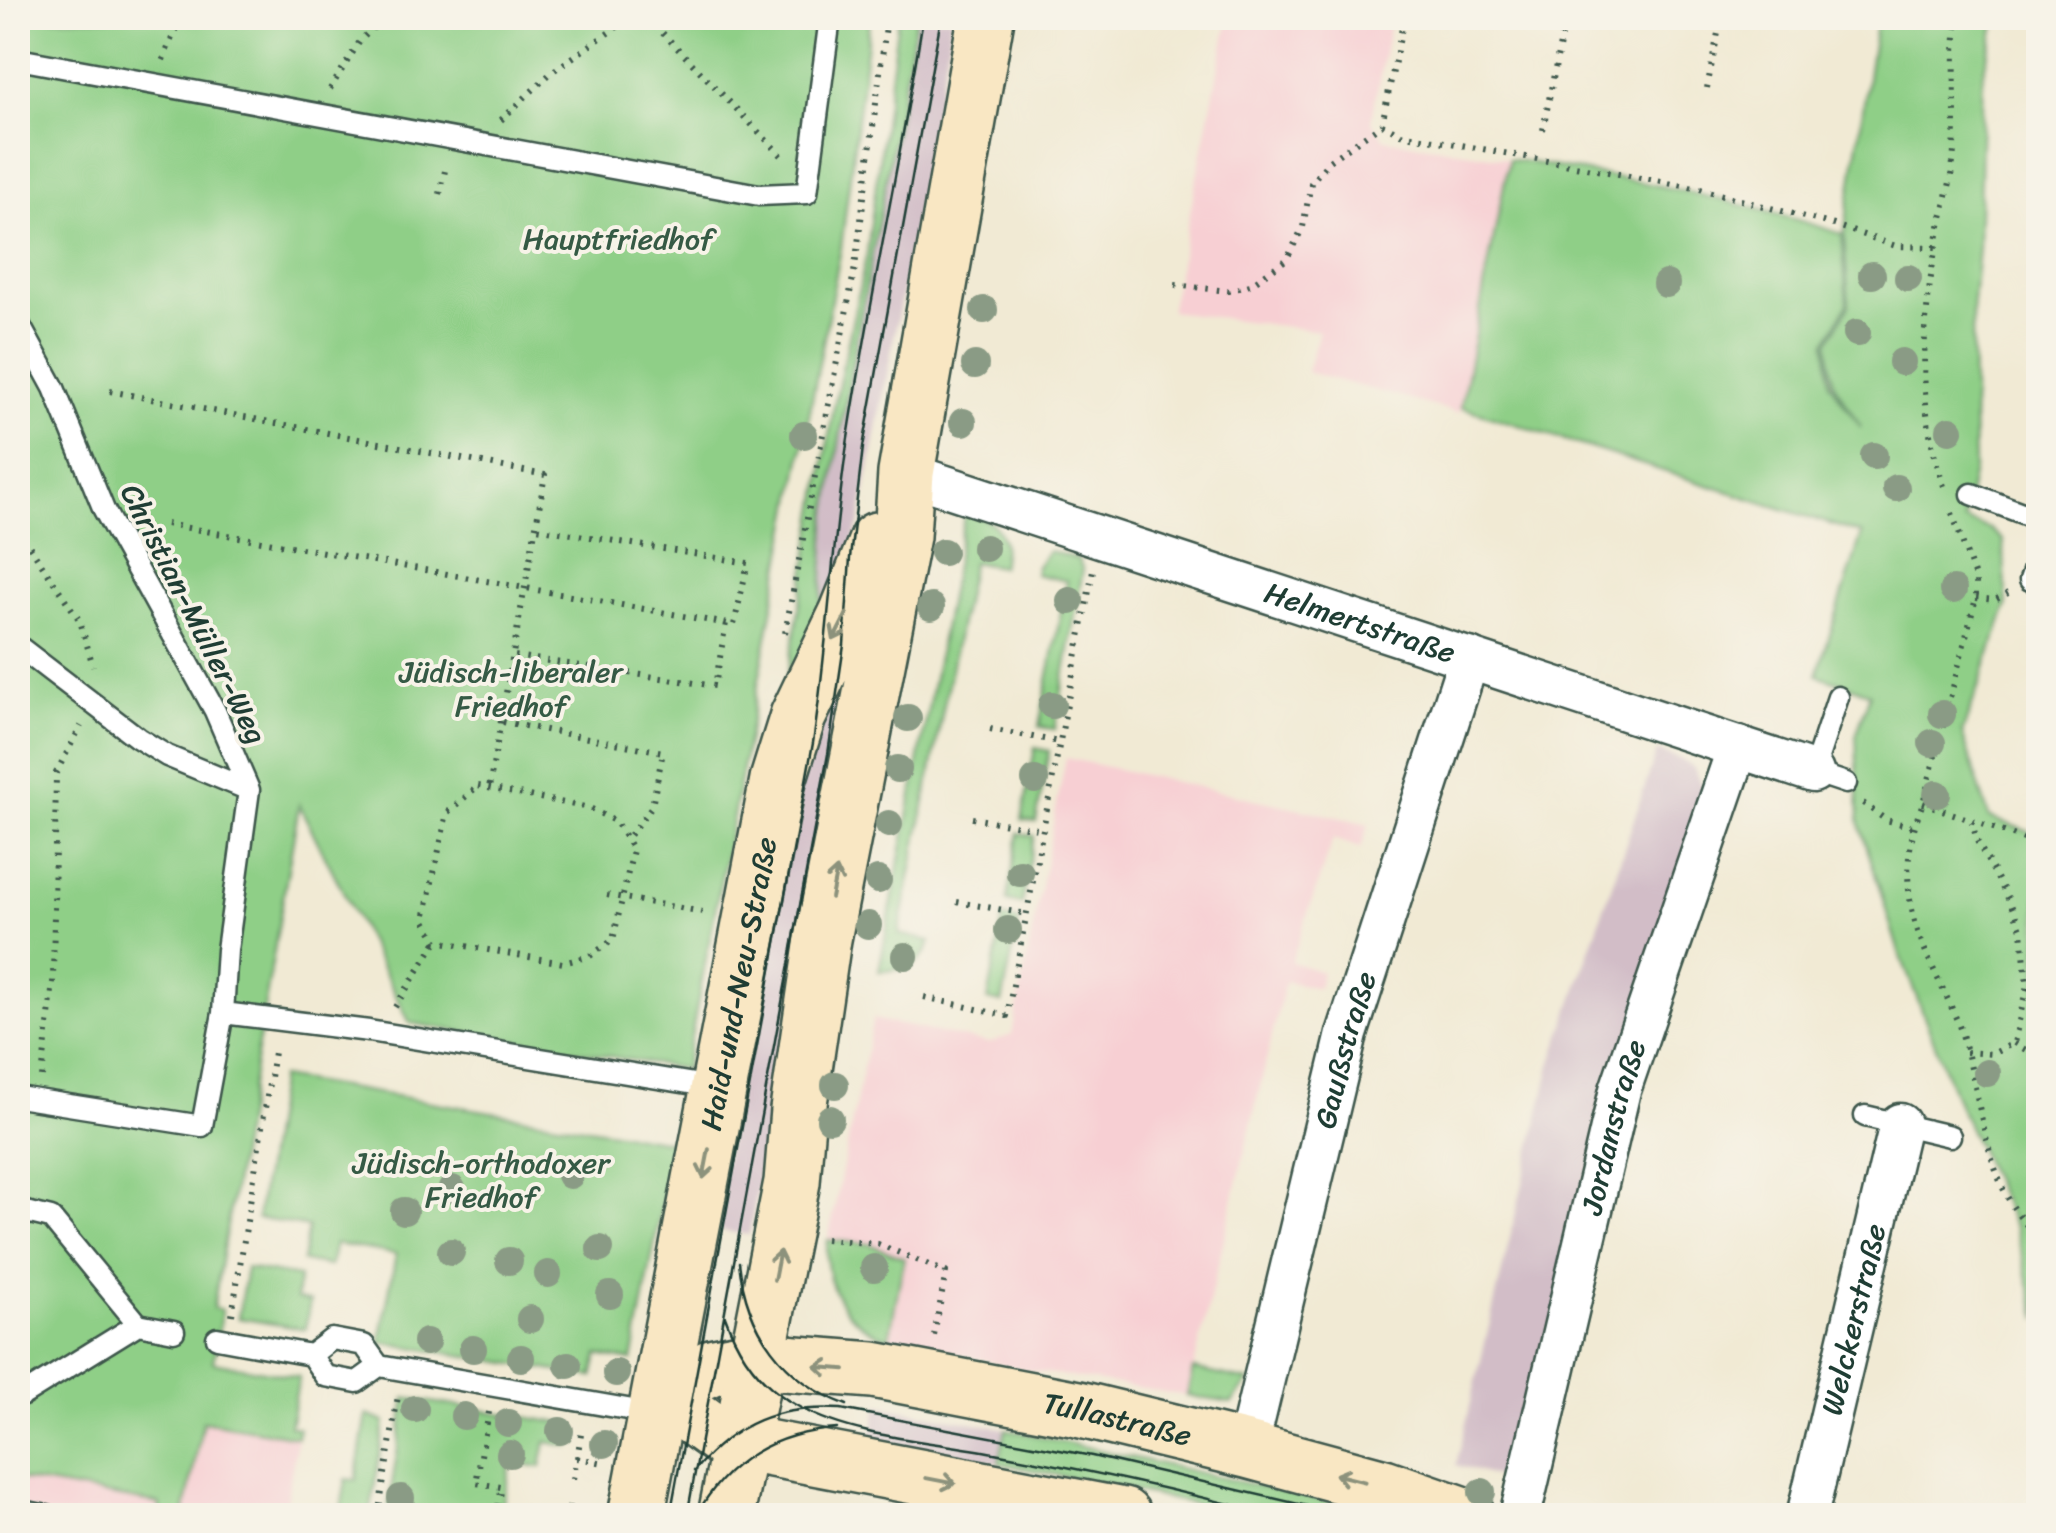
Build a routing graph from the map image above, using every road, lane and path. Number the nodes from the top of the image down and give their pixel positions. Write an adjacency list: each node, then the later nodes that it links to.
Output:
1 (180, 18): 13 (path)
2 (382, 18): 15 (path)
3 (630, 18): 18 (path)
4 (648, 18): 19 (path)
5 (830, 18): 19 (lane)
6 (886, 18): 37 (path)
7 (986, 18): 24 (main road, Haid-und-Neu-Straße)
8 (1404, 18): 16 (path)
9 (1565, 18): 17 (path)
10 (1721, 18): 14 (path)
11 (1958, 18): 20 (path)
12 (18, 59): 13 (lane)
13 (154, 85): 15 (lane)
14 (1708, 88)
15 (314, 116): 18 (lane)
16 (1382, 124): 20 (path); 21 (path)
17 (1542, 130)
18 (486, 146): 19 (lane)
19 (807, 193)
20 (1936, 247): 25 (path)
21 (1175, 284)
22 (18, 322): 49 (lane, Christian-Müller-Weg)
23 (110, 390): 31 (path)
24 (906, 473): 32 (street, Helmertstraße); 70 (main road, Haid-und-Neu-Straße, one-way to 70); 82 (main road, Haid-und-Neu-Straße, one-way to 24)
25 (1946, 490)
26 (1972, 494): 28 (lane)
27 (1950, 508): 50 (path)
28 (2038, 519)
29 (166, 524): 35 (path)
30 (18, 528): 42 (path)
31 (536, 528): 35 (path); 36 (path)
32 (1100, 536): 40 (street, Helmertstraße); 45 (path)
33 (2038, 557): 34 (lane)
34 (2030, 580)
35 (526, 588): 36 (path); 39 (path)
36 (726, 623): 39 (path)
37 (784, 635)
38 (18, 646): 42 (lane)
39 (515, 656): 43 (path)
40 (1469, 658): 46 (street, Helmertstraße); 89 (street, Gaußstraße)
41 (1838, 697): 47 (lane)
42 (92, 704): 49 (lane); 71 (path)
43 (503, 722): 48 (path); 55 (path)
44 (990, 728): 45 (path)
45 (1060, 742): 54 (path)
46 (1738, 747): 47 (street, Helmertstraße); 100 (street, Jordanstraße)
47 (1830, 777): 53 (path)
48 (489, 788): 55 (path); 62 (path)
49 (249, 790): 65 (lane, Christian-Müller-Weg)
50 (1923, 804): 52 (path); 53 (path)
51 (972, 818): 54 (path)
52 (1972, 822): 56 (path); 67 (path)
53 (1913, 827): 68 (path)
54 (1043, 830): 61 (path)
55 (626, 839): 58 (path)
56 (2038, 844)
57 (607, 895): 58 (path)
58 (623, 898): 60 (path); 62 (path)
59 (957, 902): 61 (path)
60 (714, 914)
61 (1027, 914): 63 (path)
62 (438, 941): 64 (path)
63 (924, 997)
64 (399, 1003)
65 (223, 1013): 66 (lane); 71 (lane, Christian-Müller-Weg)
66 (279, 1020): 70 (lane); 80 (path)
67 (2014, 1043): 68 (path); 69 (path)
68 (1966, 1052): 75 (path)
69 (2038, 1058)
70 (720, 1089): 87 (main road, Haid-und-Neu-Straße, one-way to 87)
71 (28, 1098)
72 (1882, 1120): 73 (lane, Welckerstraße); 101 (street, Welckerstraße)
73 (1950, 1136)
74 (18, 1210): 77 (lane)
75 (2038, 1236)
76 (824, 1238): 79 (path)
77 (138, 1324): 78 (lane); 86 (lane)
78 (174, 1331)
79 (934, 1339)
80 (222, 1340): 81 (lane)
81 (311, 1355): 83 (lane); 83 (lane)
82 (758, 1360): 87 (main road, Tullastraße); 88 (main road, Haid-und-Neu-Straße); 89 (main road, Tullastraße, one-way to 82)
83 (379, 1366): 84 (lane)
84 (402, 1370): 85 (lane); 93 (path)
85 (494, 1386): 87 (lane); 94 (path)
86 (18, 1395)
87 (660, 1402): 88 (main road); 96 (main road, Haid-und-Neu-Straße)
88 (742, 1444): 97 (main road, Haid-und-Neu-Straße); 98 (main road, one-way to 98)
89 (1247, 1450): 99 (main road, Tullastraße, one-way to 89)
90 (569, 1505): 95 (path)
91 (18, 1510): 92 (lane)
92 (46, 1516)
93 (378, 1516)
94 (496, 1516)
95 (567, 1516)
96 (636, 1516)
97 (726, 1516)
98 (1123, 1516)
99 (1468, 1516)
100 (1520, 1516)
101 (1807, 1516)

